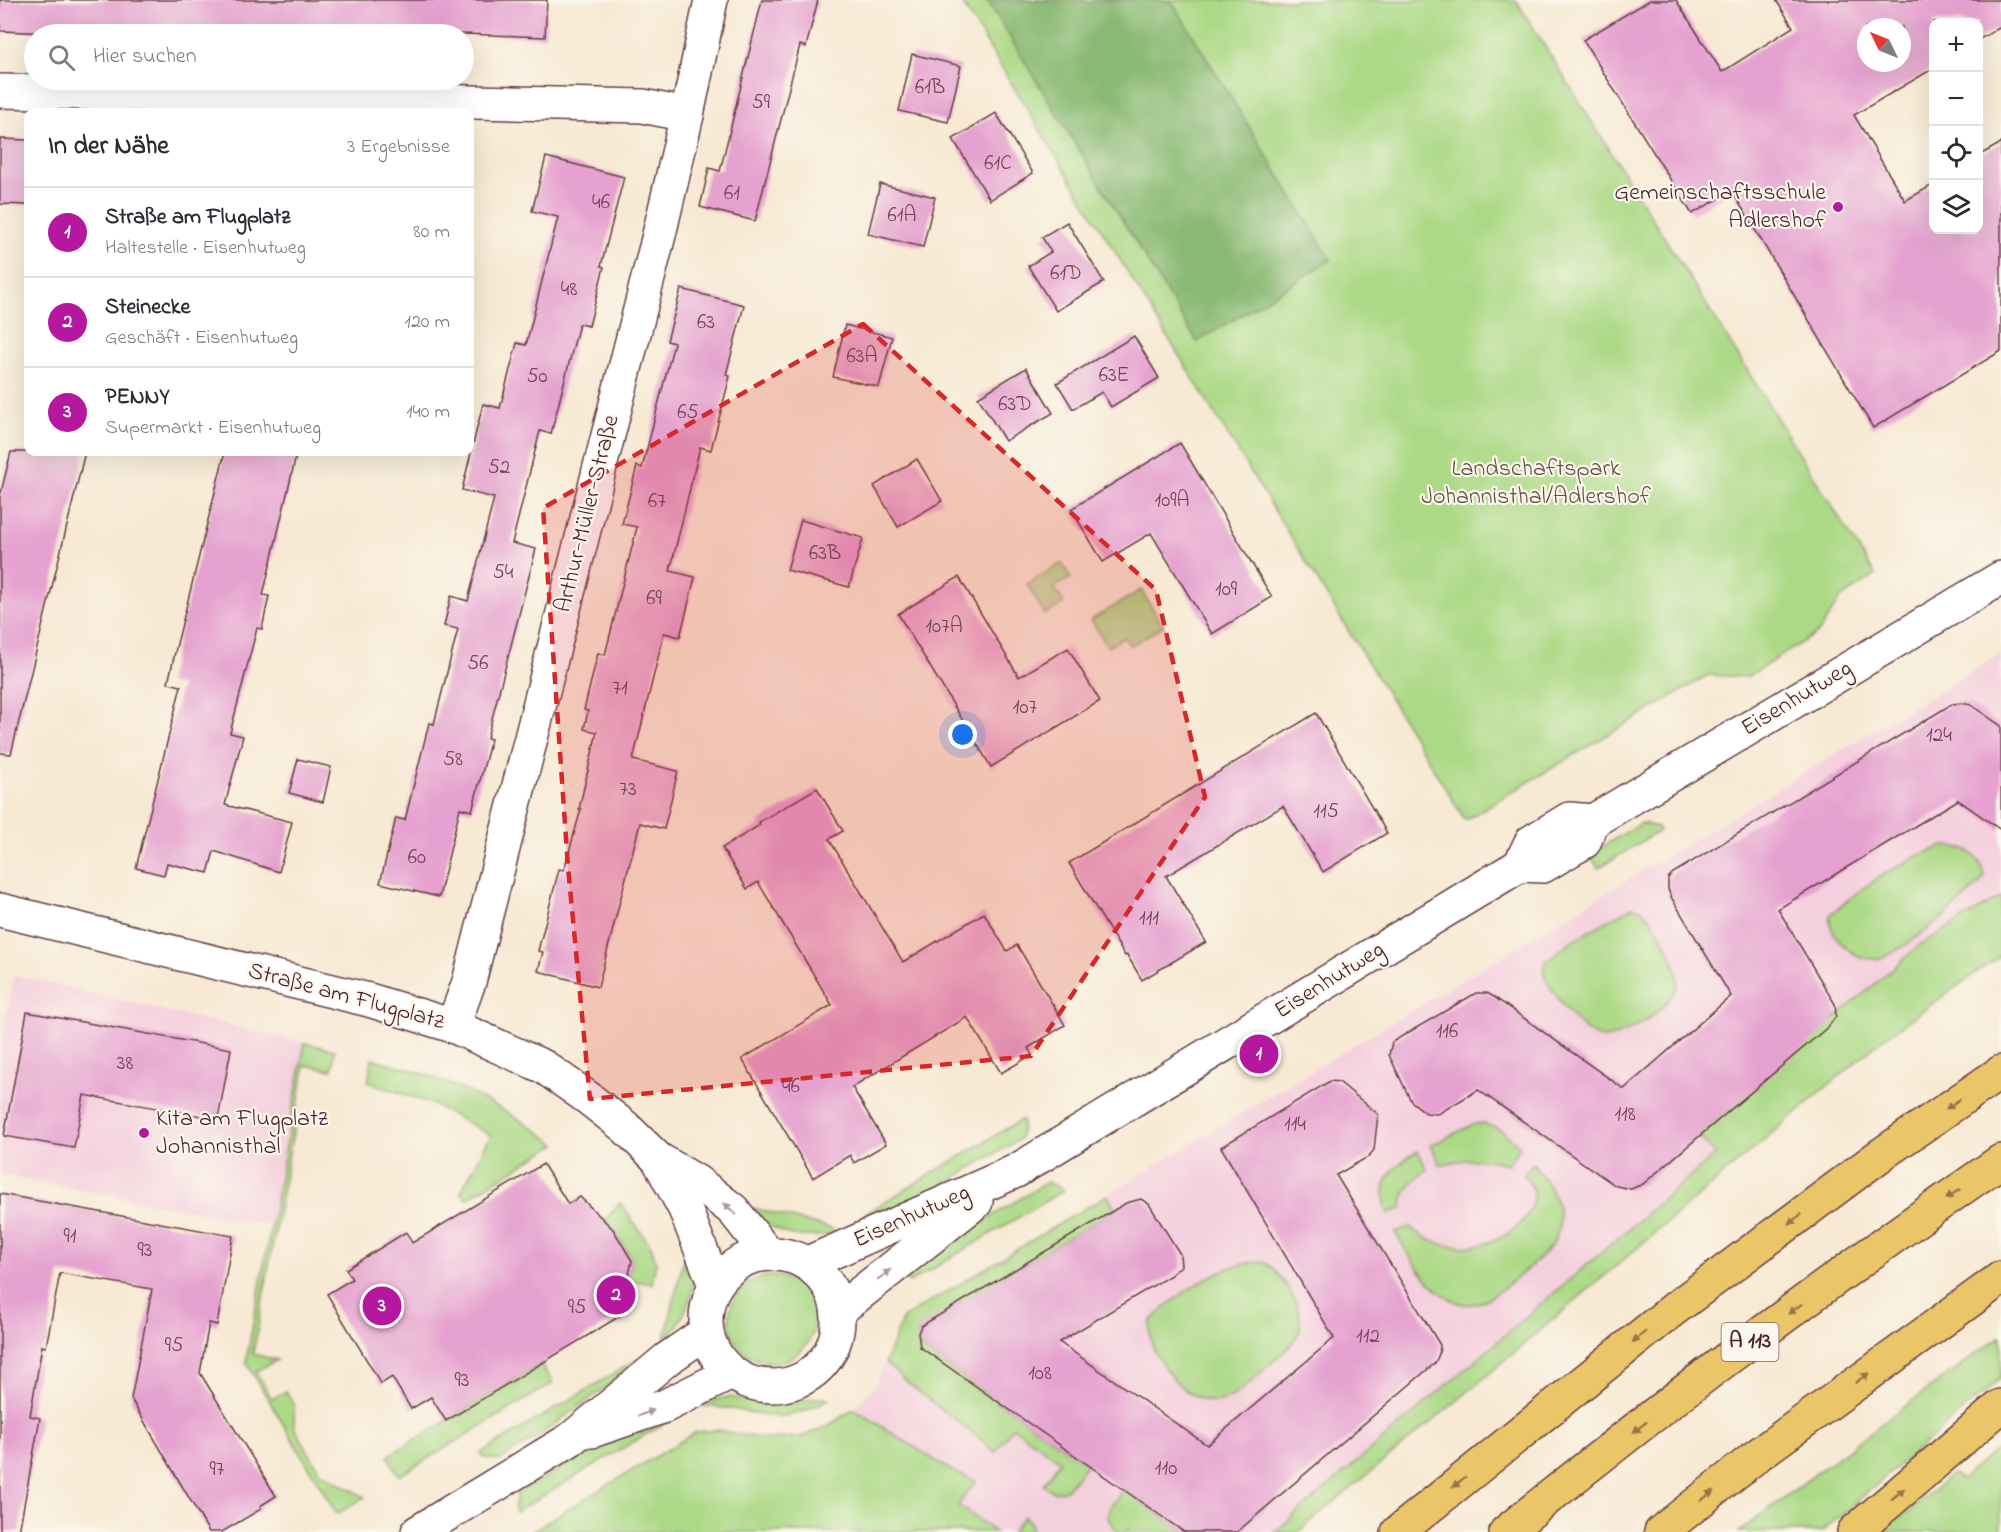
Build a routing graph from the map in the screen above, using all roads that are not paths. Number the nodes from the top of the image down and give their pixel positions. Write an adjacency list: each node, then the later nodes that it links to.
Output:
1 (711, 0): 3 (street, Arthur-Müller-Straße)
2 (0, 92): 3 (street)
3 (687, 115): 6 (street, Arthur-Müller-Straße)
4 (2001, 578): 10 (street, Eisenhutweg)
5 (0, 910): 6 (street, Straße am Flugplatz)
6 (453, 1026): 8 (street, Straße am Flugplatz)
7 (2001, 1072): 21 (highway, one-way to 21)
8 (658, 1159): 11 (street, Straße am Flugplatz, one-way to 8); 14 (street, Straße am Flugplatz)
9 (2001, 1161): 22 (highway, A 113, one-way to 22)
10 (1016, 1171): 12 (street, Eisenhutweg); 15 (street, Eisenhutweg, one-way to 10)
11 (767, 1253): 12 (street); 14 (street)
12 (808, 1263): 15 (street)
13 (2001, 1278): 23 (highway, one-way to 13)
14 (715, 1285): 16 (street)
15 (838, 1311): 17 (street)
16 (706, 1332): 17 (street); 19 (street)
17 (731, 1373): 19 (street, one-way to 17)
18 (2001, 1406): 24 (highway, one-way to 18)
19 (571, 1439): 20 (street)
20 (418, 1532)
21 (1398, 1532)
22 (1506, 1532)
23 (1661, 1532)
24 (1854, 1532)

